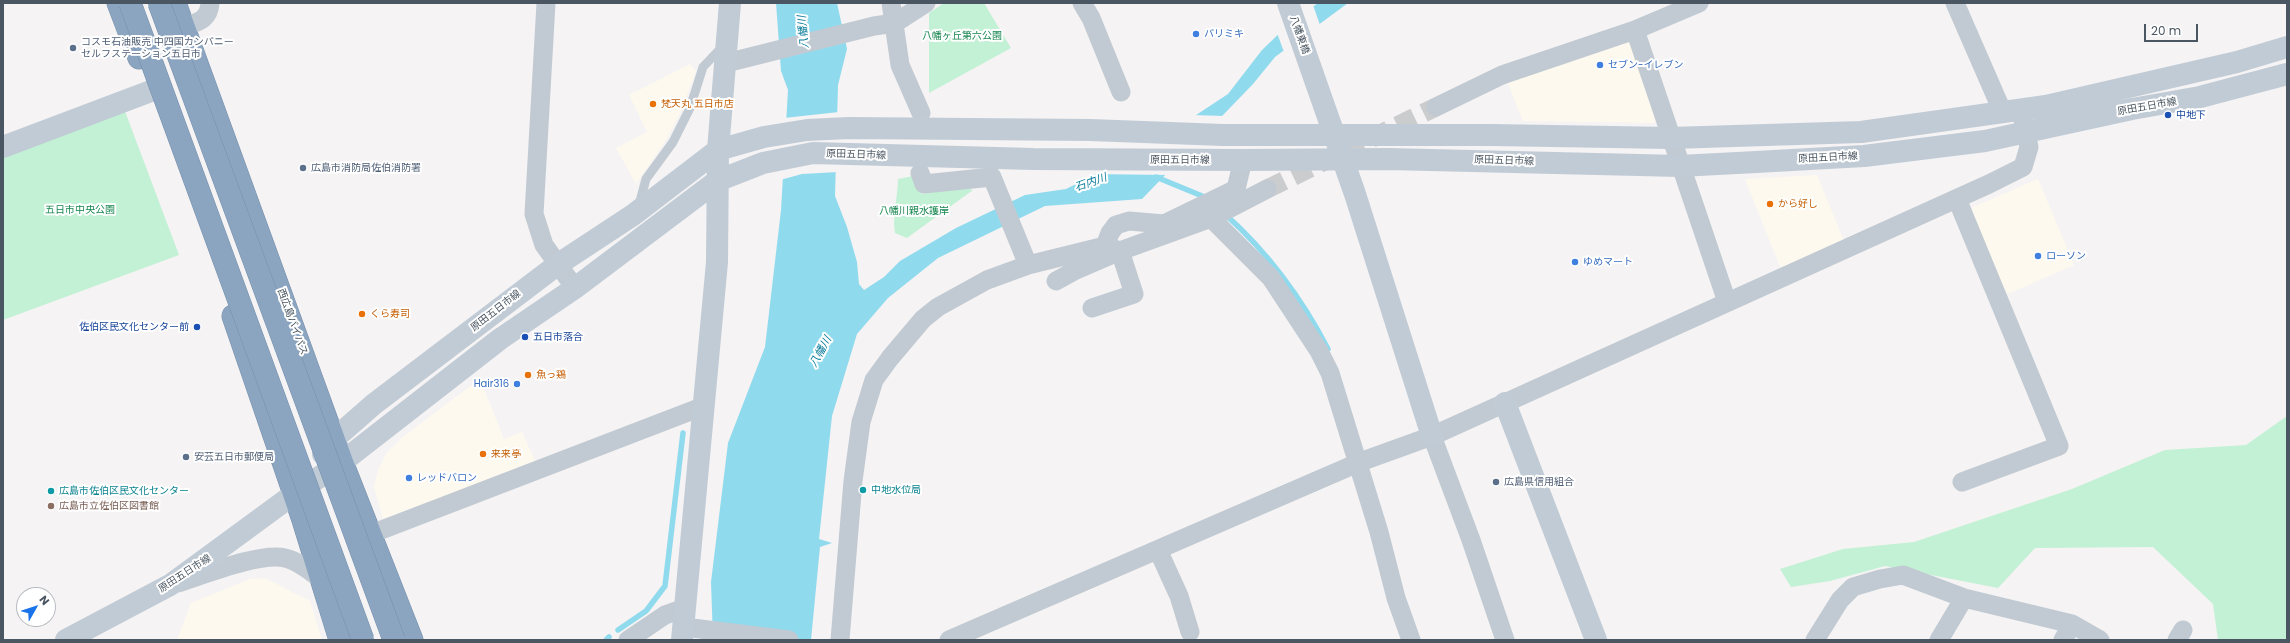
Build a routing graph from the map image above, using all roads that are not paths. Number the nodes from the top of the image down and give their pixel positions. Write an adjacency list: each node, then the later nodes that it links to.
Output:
1 (118, 3): 21 (highway)
2 (130, 3): 65 (highway, bridge)
3 (159, 3): 66 (highway, 西広島バイパス, bridge)
4 (175, 3): 15 (highway, 西広島バイパス)
5 (210, 3): 15 (street)
6 (546, 3): 42 (street)
7 (730, 3): 17 (main road)
8 (891, 3): 14 (street)
9 (926, 3): 14 (street)
10 (1082, 3): 22 (street)
11 (1700, 3): 16 (street)
12 (1954, 3): 24 (street)
13 (1289, 4): 27 (main road, 八幡東橋)
14 (895, 23): 19 (street); 25 (street)
15 (184, 27): 50 (highway, 西広島バイパス)
16 (1635, 30): 23 (street); 28 (street)
17 (727, 41): 19 (main road); 39 (lane)
18 (2287, 47): 24 (main road, 原田五日市線)
19 (733, 62): 30 (main road)
20 (2287, 74): 26 (main road, 原田五日市線)
21 (151, 91): 29 (main road); 54 (highway)
22 (1121, 92)
23 (1436, 107)
24 (2012, 112): 26 (street); 28 (main road, 原田五日市線)
25 (921, 113)
26 (2026, 133): 33 (main road, 原田五日市線); 37 (street)
27 (1335, 135): 28 (main road, 原田五日市線); 30 (main road, 原田五日市線); 32 (main road, 八幡東橋)
28 (1671, 138): 33 (street)
29 (3, 146)
30 (718, 150): 35 (main road); 39 (main road, 原田五日市線)
31 (1244, 160): 32 (main road, 原田五日市線); 35 (main road, 原田五日市線); 38 (street)
32 (1343, 160): 33 (main road, 原田五日市線); 49 (main road, 八幡東橋)
33 (1680, 166): 45 (street)
34 (920, 173): 41 (street)
35 (717, 181): 44 (main road, 原田五日市線); 48 (main road)
36 (1267, 189): 38 (street)
37 (1957, 199): 45 (street); 53 (street)
38 (1215, 209): 40 (street); 40 (street); 51 (street)
39 (637, 212): 42 (main road, 原田五日市線)
40 (1113, 249): 41 (street); 43 (street); 46 (street)
41 (1026, 258): 70 (street)
42 (557, 265): 44 (street); 50 (main road, 原田五日市線)
43 (1056, 281)
44 (575, 288): 52 (main road, 原田五日市線)
45 (1727, 302): 47 (street)
46 (1092, 308)
47 (1505, 403): 49 (street); 74 (main road)
48 (704, 406): 55 (street); 60 (main road)
49 (1432, 436): 51 (street); 73 (street)
50 (334, 439): 52 (highway, 西広島バイパス); 54 (main road, 原田五日市線)
51 (1363, 461): 56 (street); 72 (street)
52 (342, 462): 54 (main road, 原田五日市線); 55 (highway, 西広島バイパス)
53 (1962, 482)
54 (294, 494): 57 (highway); 58 (main road, 原田五日市線)
55 (371, 534): 67 (highway, 西広島バイパス)
56 (1158, 550): 61 (street); 71 (street)
57 (322, 580): 58 (street); 64 (highway)
58 (170, 585): 63 (main road, 原田五日市線)
59 (1964, 598): 62 (street); 75 (street); 76 (street)
60 (687, 626): 68 (street); 69 (street)
61 (1190, 632)
62 (2067, 632): 77 (street)
63 (66, 640)
64 (340, 640)
65 (363, 640)
66 (394, 640)
67 (412, 640)
68 (628, 640)
69 (789, 640)
70 (840, 640)
71 (949, 640)
72 (1411, 640)
73 (1505, 640)
74 (1596, 640)
75 (1815, 640)
76 (1939, 640)
77 (2100, 640)

